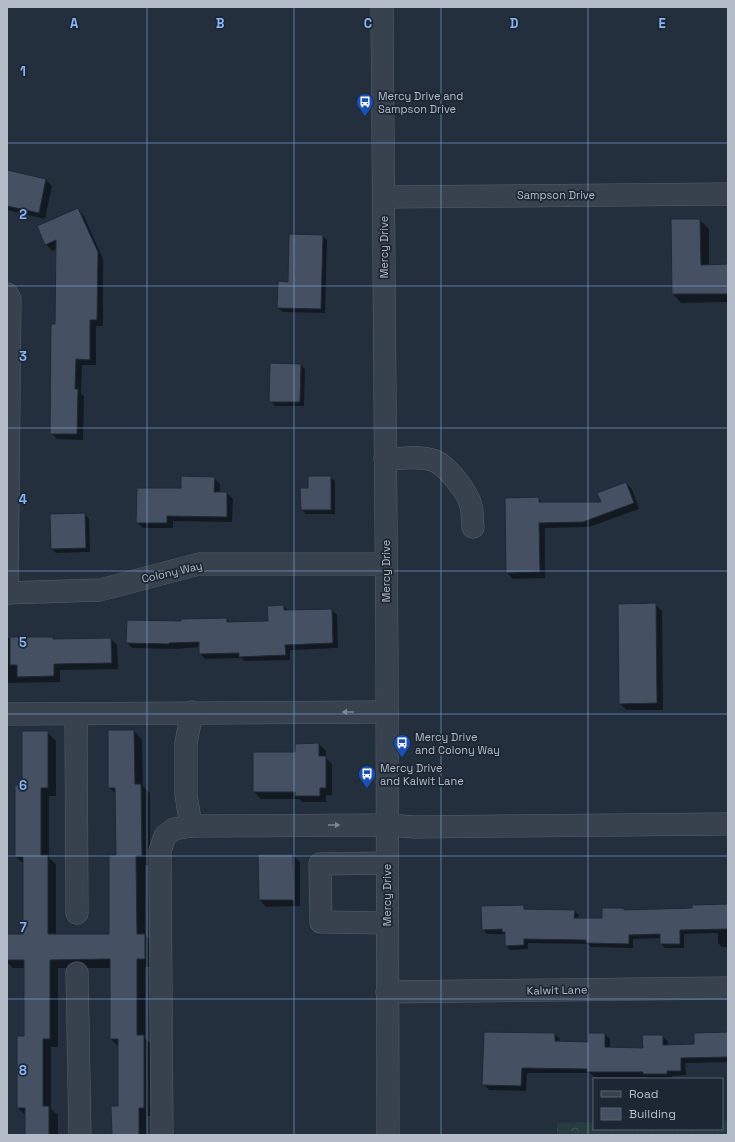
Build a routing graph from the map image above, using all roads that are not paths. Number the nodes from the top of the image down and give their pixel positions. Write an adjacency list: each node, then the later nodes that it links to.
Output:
1 (382, 7): 3 (street, Mercy Drive)
2 (728, 194): 3 (street, Sampson Drive)
3 (384, 196): 5 (street, Mercy Drive)
4 (7, 294): 8 (street)
5 (385, 459): 6 (street); 7 (street, Mercy Drive)
6 (472, 527)
7 (386, 564): 8 (street, Colony Way); 10 (street, Mercy Drive)
8 (7, 593)
9 (192, 712): 10 (street, one-way to 9); 12 (street); 15 (street)
10 (386, 712): 14 (street, Mercy Drive)
11 (7, 714): 12 (street)
12 (76, 714): 17 (street)
13 (728, 824): 14 (street)
14 (386, 825): 15 (street, one-way to 14); 16 (street, Mercy Drive)
15 (191, 826): 23 (street)
16 (386, 863): 18 (street, Mercy Drive); 18 (street)
17 (77, 913)
18 (386, 923): 21 (street, Mercy Drive)
19 (77, 973): 22 (street)
20 (728, 988): 21 (street, Kalwit Lane)
21 (386, 992): 24 (street, Mercy Drive)
22 (80, 1135)
23 (162, 1135)
24 (388, 1135)

